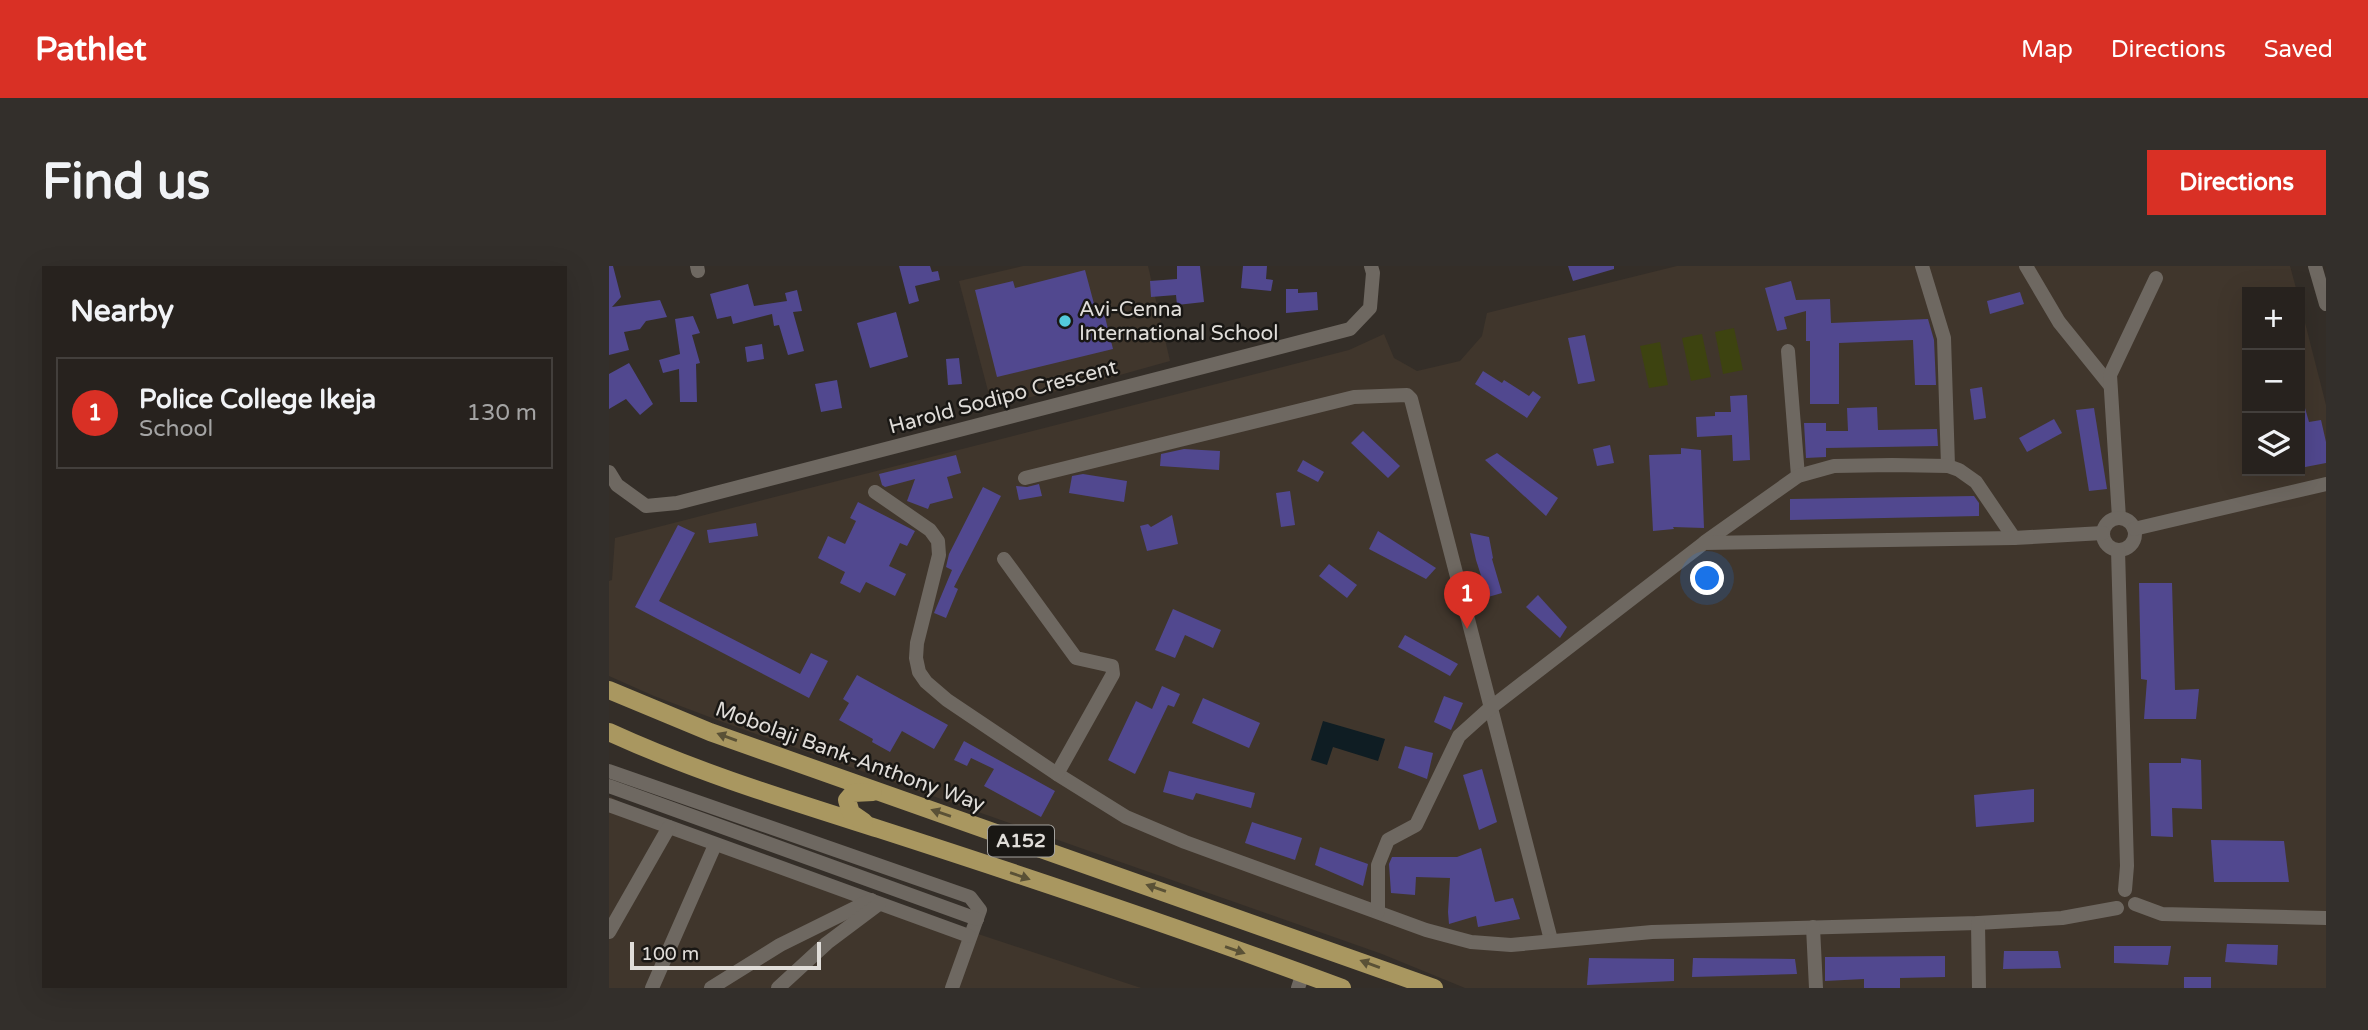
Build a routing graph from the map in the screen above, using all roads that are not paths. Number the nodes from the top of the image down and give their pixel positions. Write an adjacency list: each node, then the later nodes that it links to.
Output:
1 (1371, 266): 12 (street, Harold Sodipo Crescent)
2 (1923, 266): 9 (street)
3 (2026, 266): 8 (street)
4 (2319, 272): 6 (street)
5 (2156, 278): 8 (street)
6 (2326, 304)
7 (1789, 351): 10 (street)
8 (2109, 384): 15 (street)
9 (1948, 466): 10 (street); 18 (street)
10 (1798, 475): 19 (street)
11 (1025, 478): 23 (street)
12 (611, 480)
13 (2326, 484): 16 (street)
14 (875, 492): 27 (street)
15 (2119, 518): 16 (street); 17 (street)
16 (2134, 529): 20 (street)
17 (2103, 533): 18 (street); 20 (street)
18 (2014, 538): 19 (street)
19 (1704, 543): 23 (street)
20 (2118, 550): 35 (street)
21 (1003, 559): 27 (street)
22 (609, 690): 25 (main road, Mobolaji Bank-Anthony Way / A152, one-way to 22)
23 (1489, 709): 39 (street); 46 (street)
24 (609, 732): 31 (main road, A152)
25 (814, 769): 29 (main road, Mobolaji Bank-Anthony Way / A152); 31 (main road)
26 (609, 771): 41 (street)
27 (1056, 774): 39 (street)
28 (609, 786): 41 (street)
29 (887, 795): 33 (main road); 53 (main road, Mobolaji Bank-Anthony Way / A152, one-way to 29)
30 (609, 805): 32 (street)
31 (804, 806): 33 (main road, A152)
32 (669, 827): 34 (street); 44 (street)
33 (878, 829): 47 (main road, A152, one-way to 47)
34 (715, 845): 36 (street); 48 (street)
35 (2125, 890): 37 (street); 38 (street)
36 (875, 902): 45 (street); 49 (street); 50 (street)
37 (2135, 904): 38 (street); 40 (street)
38 (2117, 908): 42 (street)
39 (1378, 912): 46 (street)
40 (2326, 918)
41 (977, 919): 45 (street)
42 (1978, 923): 43 (street); 55 (street)
43 (1813, 927): 46 (street); 54 (street)
44 (609, 932)
45 (969, 936): 51 (street)
46 (1551, 940)
47 (1300, 981): 52 (main road, A152)
48 (652, 988)
49 (711, 988)
50 (778, 988)
51 (952, 988)
52 (1342, 988)
53 (1434, 988)
54 (1816, 988)
55 (1979, 988)

